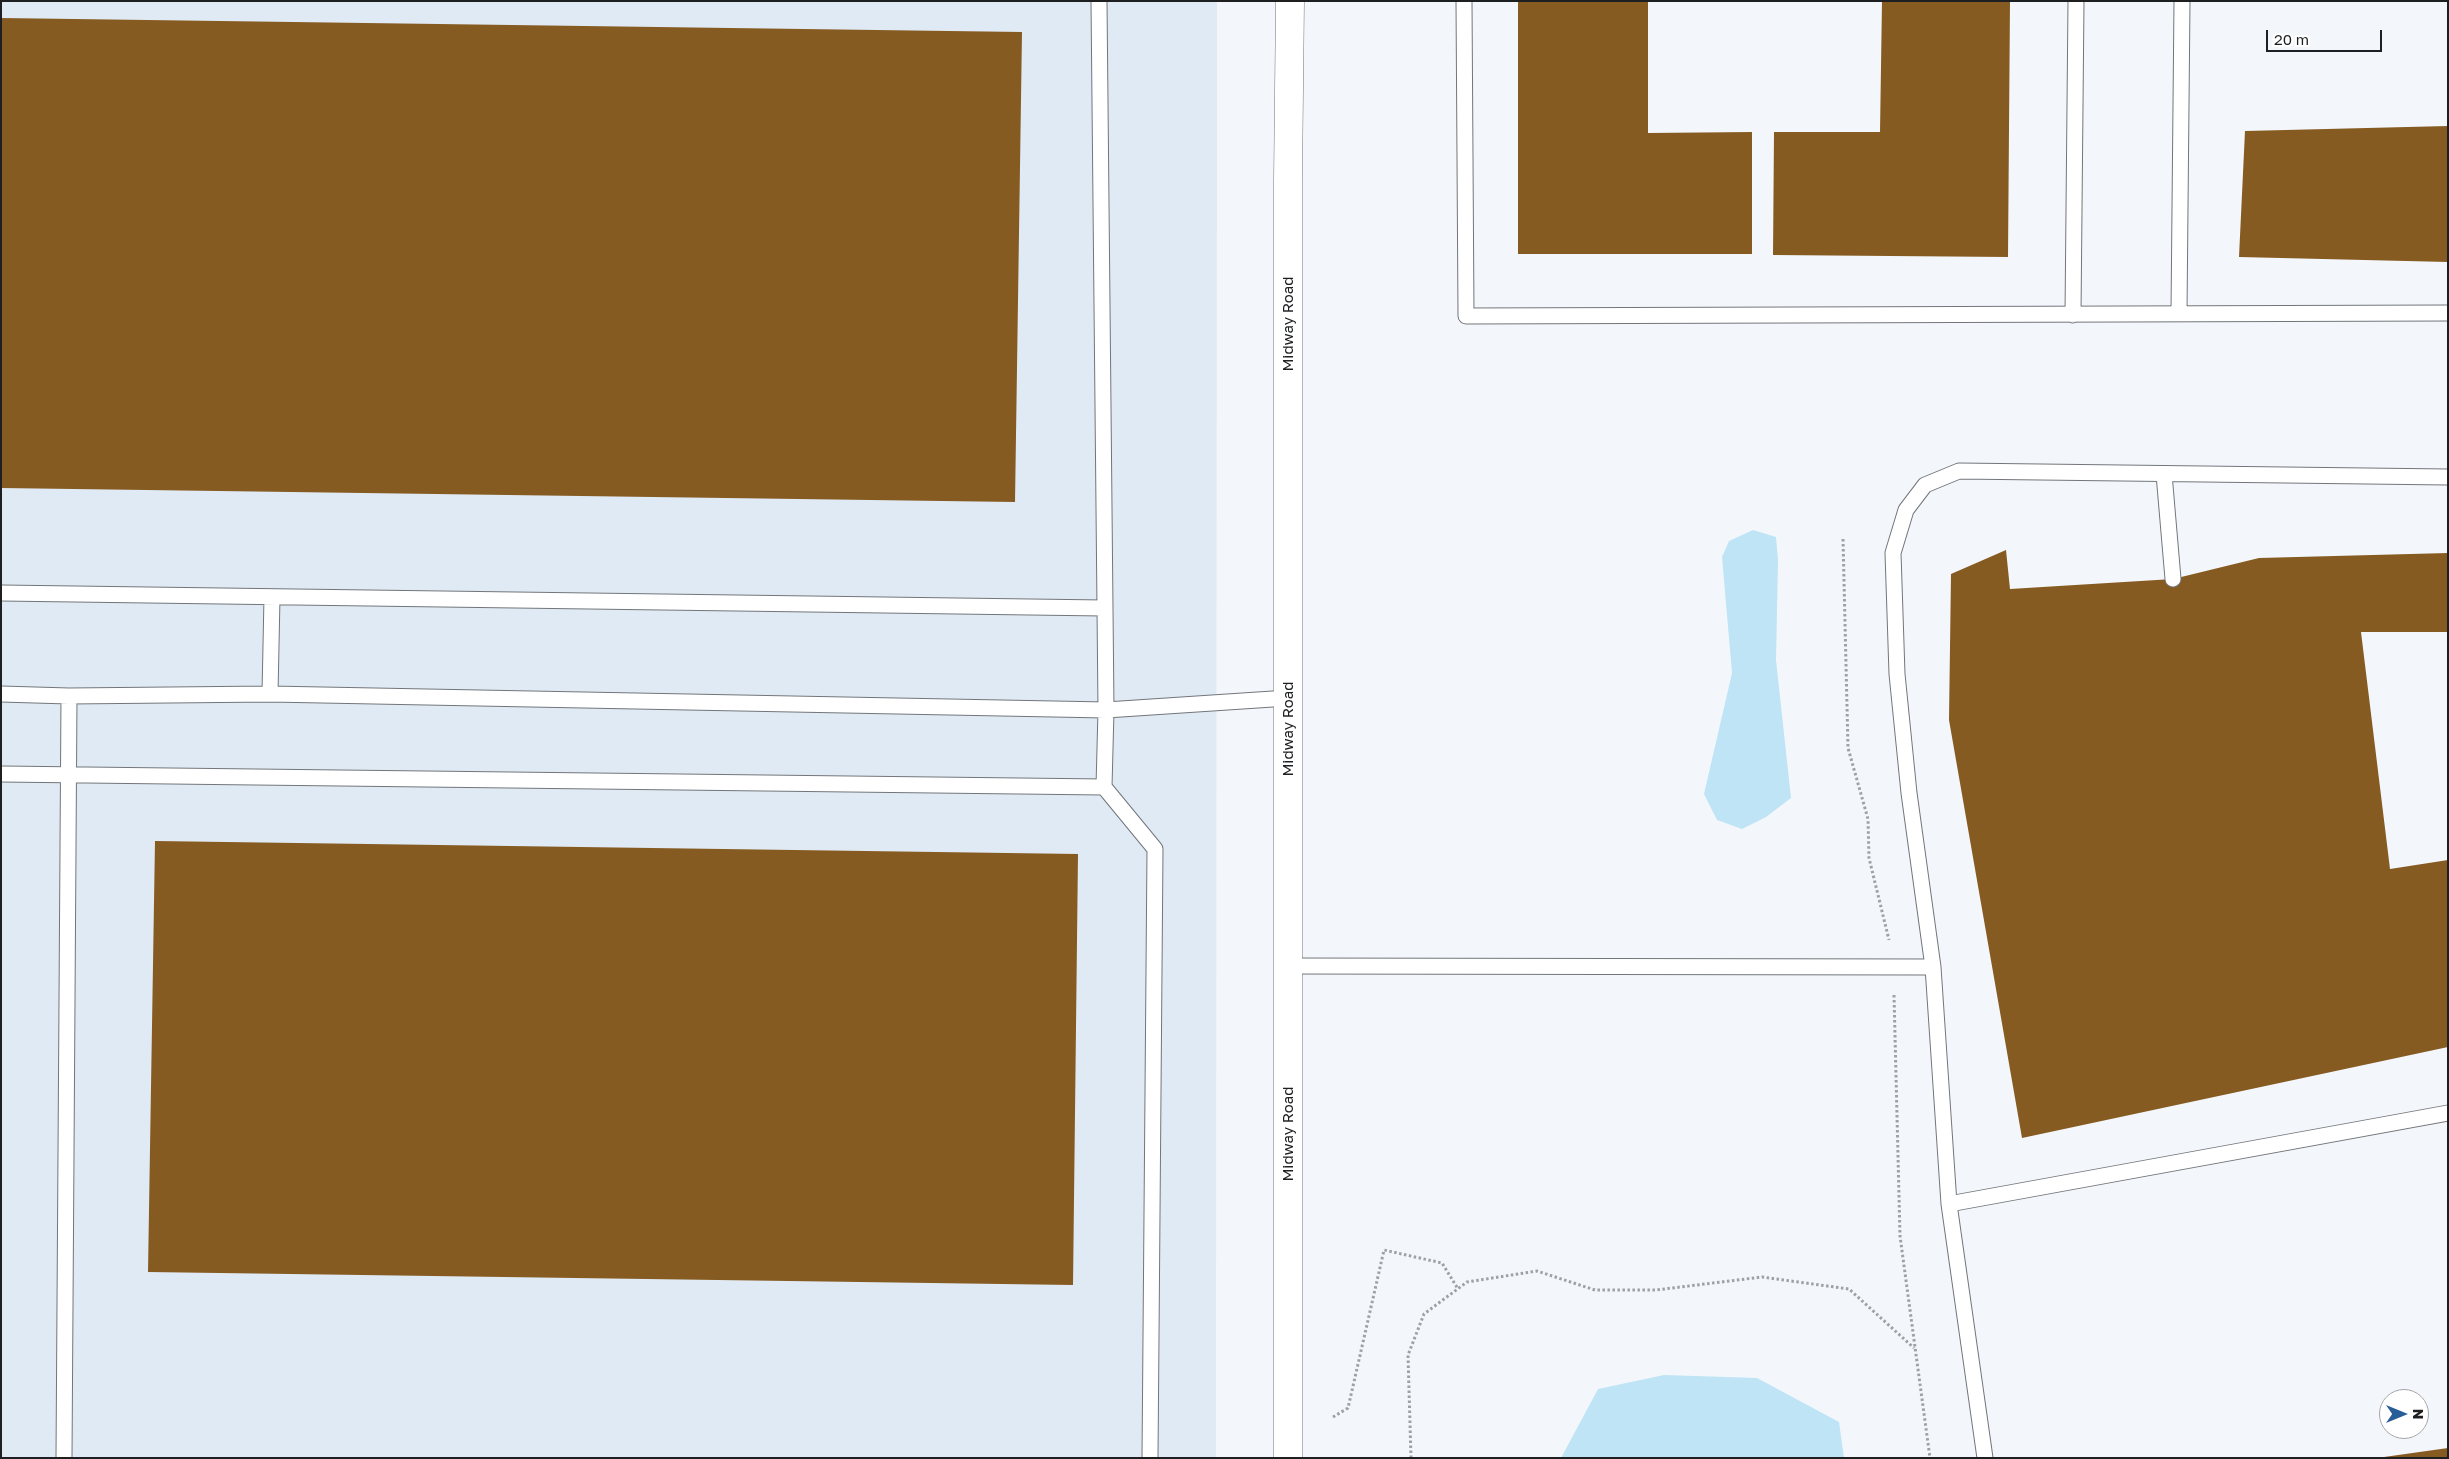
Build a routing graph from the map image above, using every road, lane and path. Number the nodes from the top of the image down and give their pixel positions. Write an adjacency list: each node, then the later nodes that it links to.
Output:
1 (1099, 1): 15 (lane)
2 (1290, 1): 19 (street, Midway Road)
3 (1464, 1): 8 (lane)
4 (2076, 1): 8 (lane)
5 (2182, 1): 6 (lane)
6 (2178, 312): 7 (lane); 8 (lane)
7 (2448, 312)
8 (2073, 314)
9 (2164, 474): 10 (lane); 12 (lane); 26 (lane)
10 (2448, 477)
11 (1843, 540): 25 (path)
12 (2173, 579)
13 (1, 593): 14 (lane)
14 (272, 597): 15 (lane); 17 (lane)
15 (1104, 608): 20 (lane)
16 (1, 694): 18 (lane)
17 (270, 694): 18 (lane); 20 (lane)
18 (69, 696): 22 (lane)
19 (1288, 698): 20 (lane); 24 (street, Midway Road)
20 (1106, 710): 23 (lane)
21 (1, 774): 22 (lane)
22 (69, 775): 23 (lane); 32 (lane)
23 (1104, 787): 33 (lane)
24 (1288, 966): 25 (lane); 34 (street, Midway Road)
25 (1893, 967): 26 (lane); 30 (path)
26 (1933, 967): 28 (lane)
27 (2448, 1113): 28 (lane)
28 (1949, 1204): 37 (lane)
29 (1458, 1289): 30 (path); 31 (path); 35 (path)
30 (1915, 1349): 36 (path)
31 (1333, 1416)
32 (64, 1458)
33 (1150, 1458)
34 (1288, 1458)
35 (1412, 1458)
36 (1930, 1458)
37 (1985, 1458)

